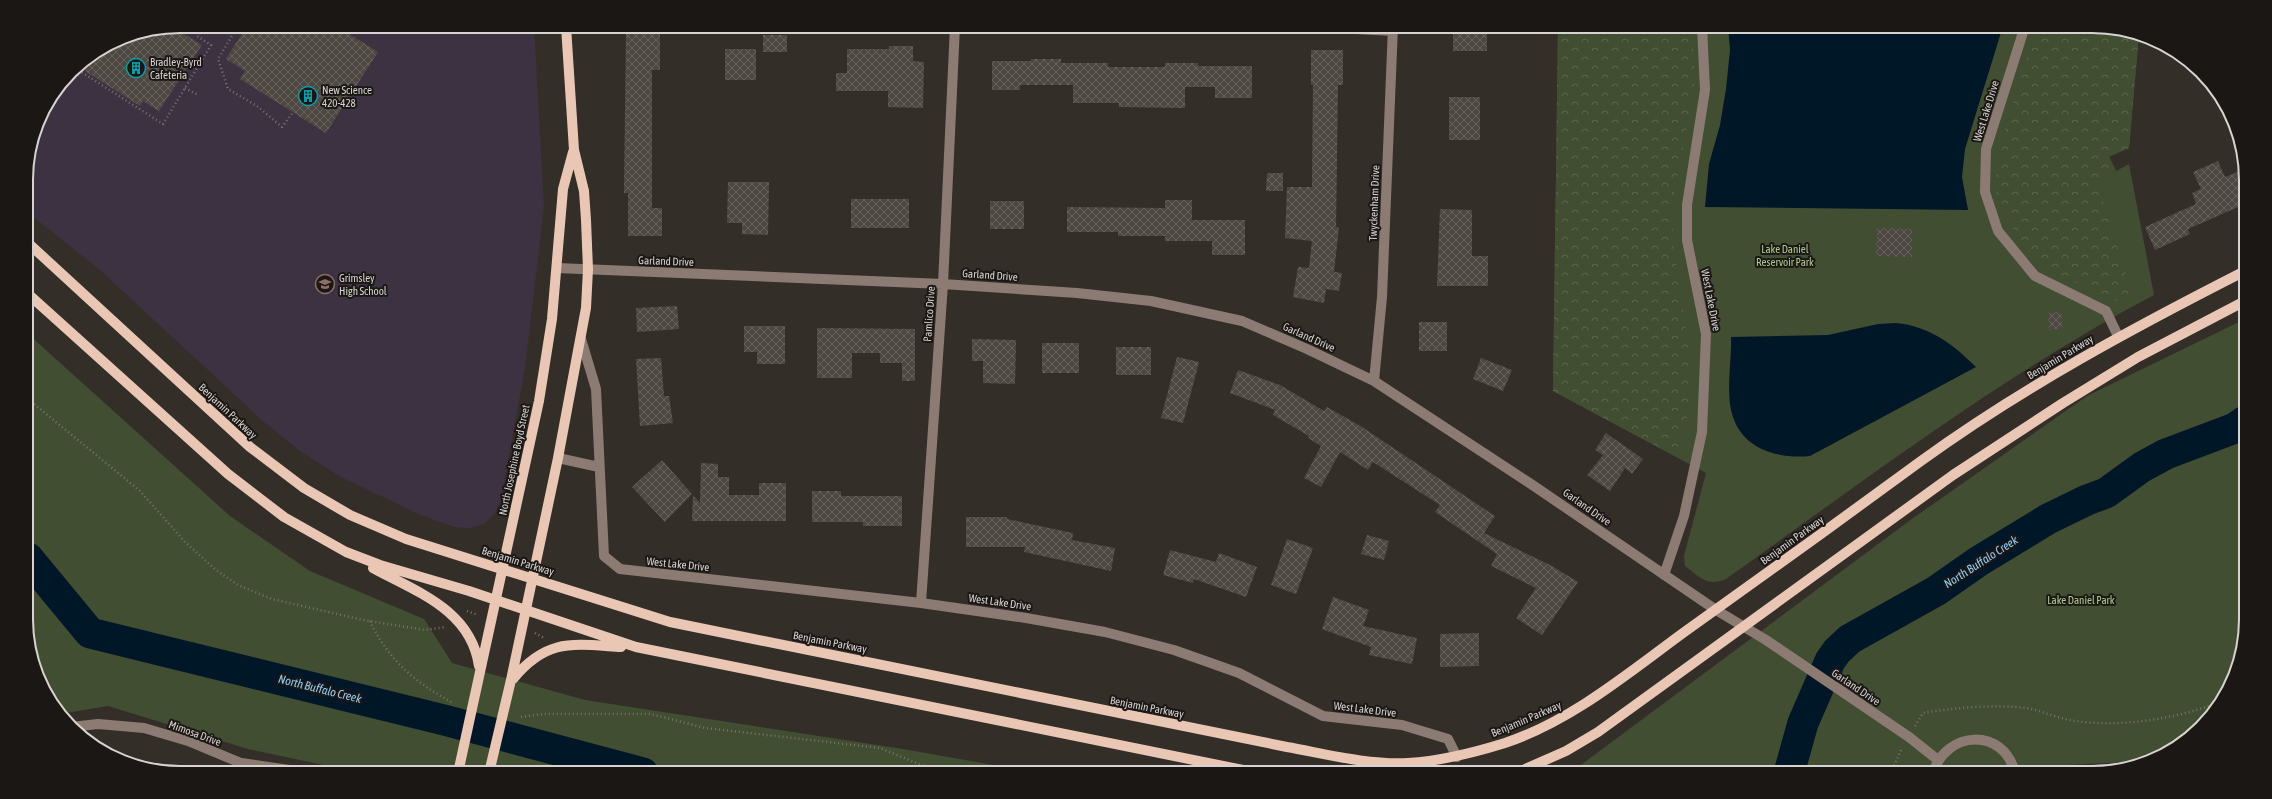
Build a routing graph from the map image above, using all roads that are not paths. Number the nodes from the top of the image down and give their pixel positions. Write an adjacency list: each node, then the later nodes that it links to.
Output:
1 (566, 33): 6 (main road, North Josephine Boyd Street)
2 (955, 33): 11 (street, Pamlico Drive)
3 (1393, 33): 16 (street, Twyckenham Drive)
4 (1702, 33): 21 (street, West Lake Drive)
5 (2023, 33): 14 (street, West Lake Drive)
6 (574, 150): 8 (main road, North Josephine Boyd Street); 9 (main road, North Josephine Boyd Street)
7 (33, 248): 20 (main road, Benjamin Parkway)
8 (557, 268): 9 (street, Garland Drive); 20 (main road, North Josephine Boyd Street)
9 (588, 269): 11 (street, Garland Drive); 15 (main road, North Josephine Boyd Street)
10 (2239, 274): 14 (main road, Benjamin Parkway)
11 (943, 284): 16 (street, Garland Drive); 24 (street, Pamlico Drive)
12 (33, 298): 19 (main road)
13 (2239, 305): 27 (main road)
14 (2118, 336): 26 (main road, Benjamin Parkway)
15 (581, 339): 17 (main road, North Josephine Boyd Street); 18 (street, West Lake Drive)
16 (1374, 381): 21 (street, Garland Drive)
17 (558, 458): 18 (street); 22 (main road, North Josephine Boyd Street)
18 (599, 467): 24 (street, West Lake Drive)
19 (346, 552): 23 (main road); 29 (main road)
20 (502, 568): 22 (main road, Benjamin Parkway); 23 (main road, North Josephine Boyd Street)
21 (1664, 575): 26 (street, Garland Drive)
22 (533, 578): 25 (main road, North Josephine Boyd Street); 32 (main road, Benjamin Parkway)
23 (495, 600): 25 (main road); 29 (main road, North Josephine Boyd Street)
24 (921, 604): 32 (street, West Lake Drive)
25 (525, 610): 28 (main road); 30 (main road, North Josephine Boyd Street)
26 (1716, 610): 27 (street, Garland Drive); 32 (main road, Benjamin Parkway)
27 (1744, 626): 33 (street, Garland Drive); 38 (main road)
28 (636, 648): 30 (main road); 37 (main road)
29 (480, 674): 35 (main road, North Josephine Boyd Street)
30 (511, 680): 36 (main road, North Josephine Boyd Street)
31 (79, 726): 34 (street, Mimosa Drive)
32 (1457, 757)
33 (1938, 760): 39 (street); 40 (street)
34 (236, 766)
35 (460, 766)
36 (491, 766)
37 (1223, 766)
38 (1533, 766)
39 (1936, 766)
40 (2012, 766)

